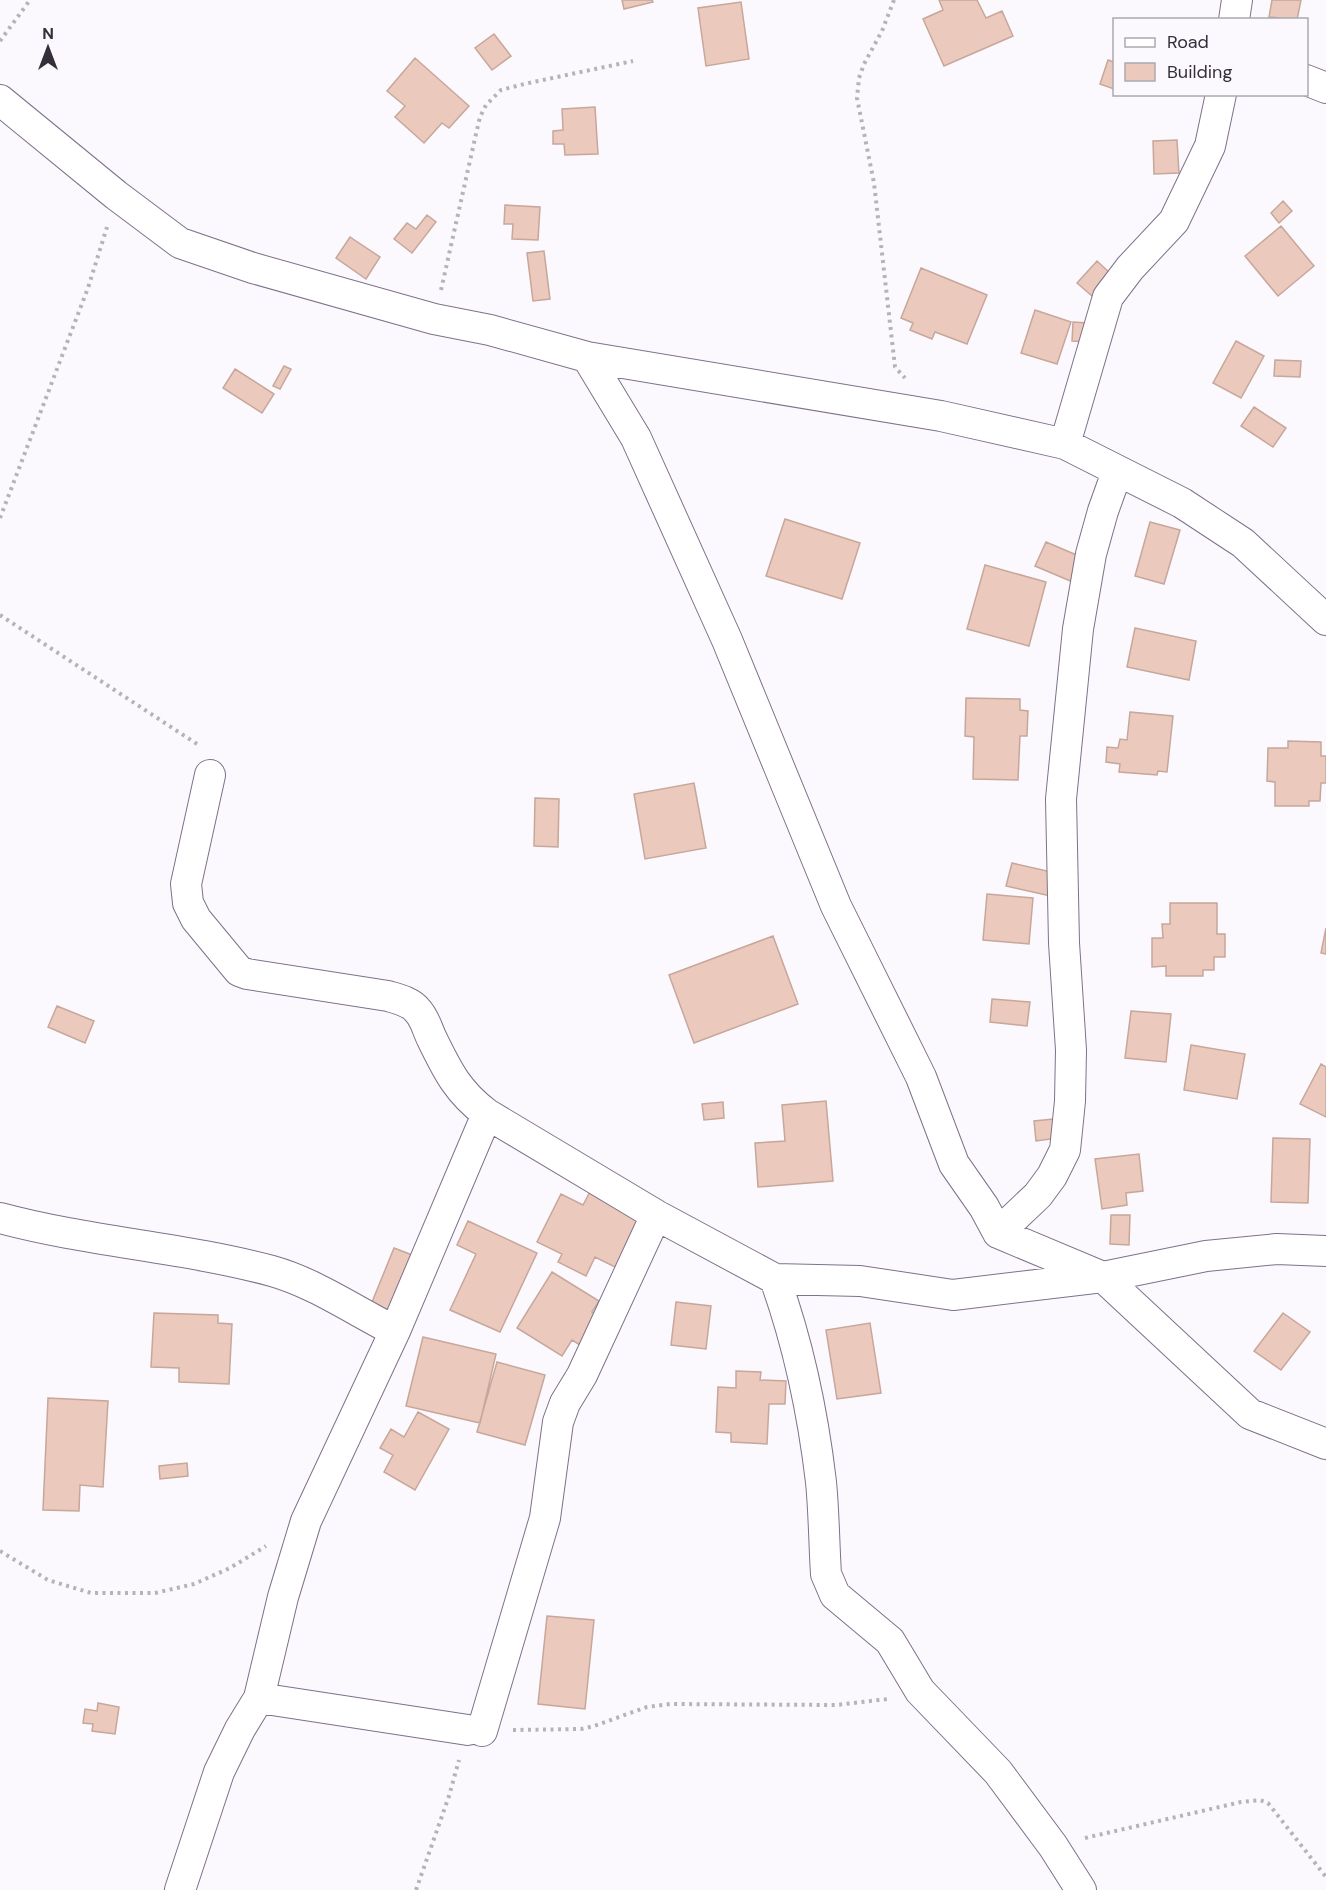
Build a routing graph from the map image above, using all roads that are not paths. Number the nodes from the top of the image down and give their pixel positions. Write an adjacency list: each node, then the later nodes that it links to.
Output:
1 (1237, 0): 2 (street)
2 (1234, 18)
3 (1308, 81): 4 (street)
4 (1326, 88)
5 (1221, 96): 8 (street)
6 (0, 100): 7 (street)
7 (587, 357): 8 (street); 15 (street)
8 (1065, 444): 9 (street)
9 (1118, 472): 10 (street); 15 (street)
10 (1326, 620)
11 (210, 775): 12 (street)
12 (487, 1114): 13 (street); 19 (street)
13 (656, 1215): 18 (street); 21 (street)
14 (0, 1218): 19 (street)
15 (998, 1233): 17 (street)
16 (1326, 1251): 17 (street)
17 (1103, 1277): 18 (street); 20 (street)
18 (775, 1279): 23 (street)
19 (395, 1331): 21 (street)
20 (1326, 1444)
21 (259, 1698): 22 (street)
22 (180, 1890)
23 (1081, 1890)

